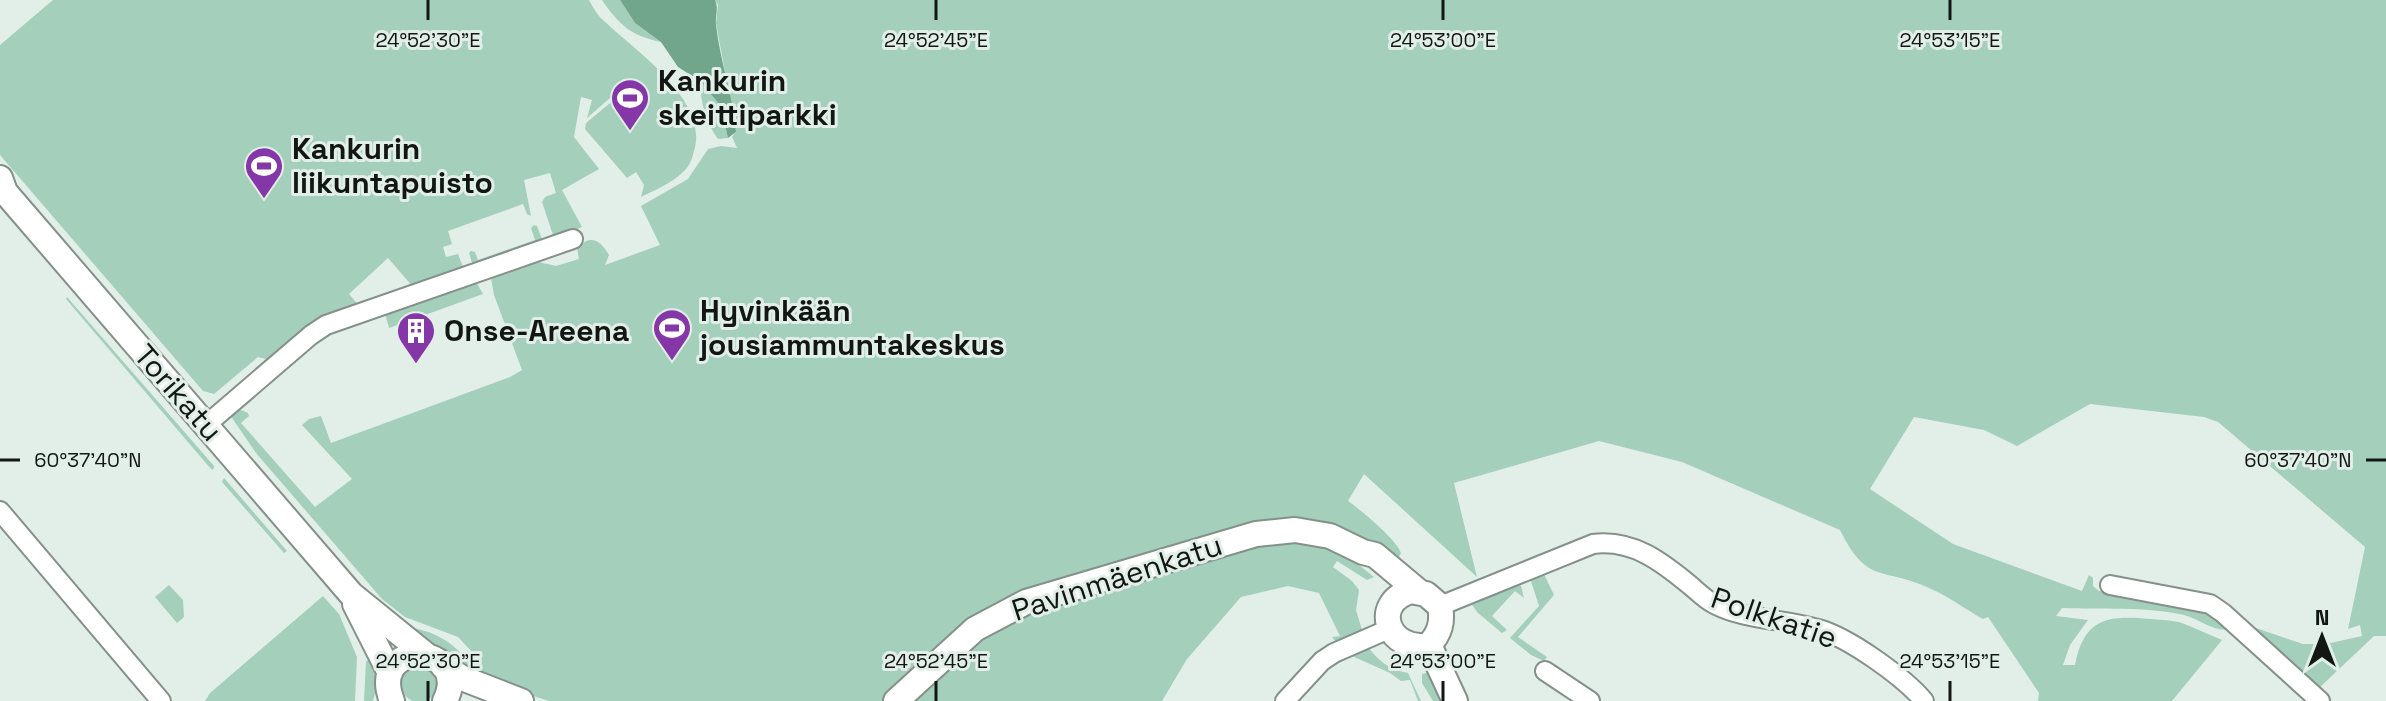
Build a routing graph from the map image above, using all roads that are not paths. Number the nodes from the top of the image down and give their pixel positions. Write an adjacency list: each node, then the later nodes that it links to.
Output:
1 (2, 186): 3 (street, Torikatu)
2 (573, 239): 3 (street)
3 (206, 425): 8 (street, Torikatu)
4 (0, 511): 15 (street)
5 (1363, 552): 7 (street, Pavinmäenkatu); 10 (street); 18 (street, Pavinmäenkatu)
6 (2110, 585): 23 (street)
7 (1418, 591): 9 (street); 10 (street)
8 (351, 594): 12 (street, Torikatu); 14 (street, Torikatu)
9 (1440, 606): 11 (street); 22 (street, Polkkatie)
10 (1390, 616): 11 (street); 19 (street)
11 (1429, 645): 20 (street)
12 (434, 660): 14 (street); 16 (street); 17 (street)
13 (1545, 671): 21 (street)
14 (387, 689)
15 (161, 701)
16 (445, 701)
17 (521, 701)
18 (896, 701)
19 (1285, 701)
20 (1455, 701)
21 (1590, 701)
22 (1924, 701)
23 (2320, 701)

